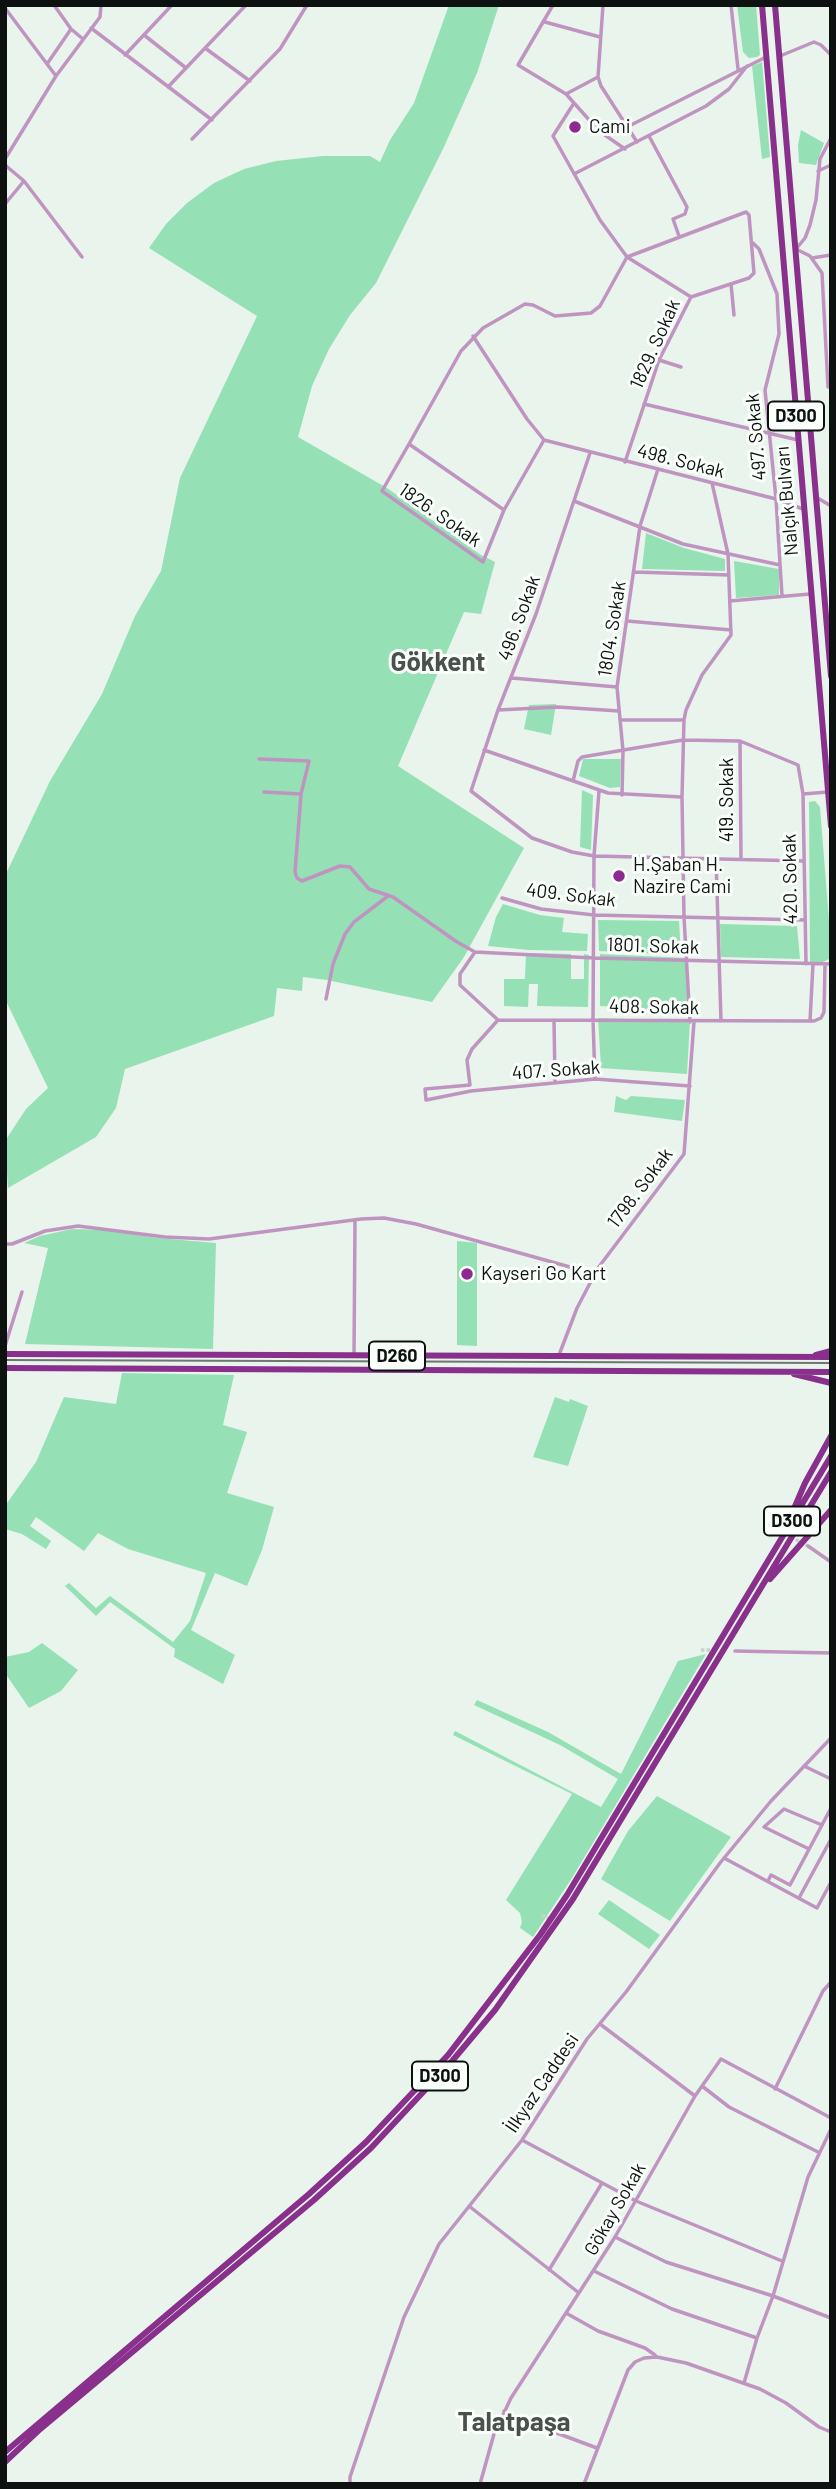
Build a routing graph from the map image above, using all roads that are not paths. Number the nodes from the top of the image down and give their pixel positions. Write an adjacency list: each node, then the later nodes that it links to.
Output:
1 (54, 5): 14 (street)
2 (101, 5): 13 (street)
3 (172, 5): 15 (street)
4 (246, 5): 18 (street)
5 (307, 5): 29 (street)
6 (553, 5): 12 (street)
7 (603, 5): 16 (street)
8 (731, 5): 26 (street)
9 (762, 5): 22 (highway, Nalçık Bulvarı / D300)
10 (775, 5): 21 (highway, Nalçık Bulvarı / D300)
11 (5, 8): 23 (street)
12 (544, 22): 16 (street); 31 (street)
13 (91, 28): 17 (street); 19 (street)
14 (71, 29): 17 (street); 23 (street)
15 (144, 36): 19 (street); 25 (street)
16 (600, 37): 28 (street)
17 (83, 39): 27 (street)
18 (205, 48): 25 (street); 29 (street)
19 (125, 55): 30 (street)
20 (831, 55): 21 (street)
21 (780, 56): 48 (highway, Nalçık Bulvarı / D300)
22 (766, 57): 24 (street); 66 (highway, Nalçık Bulvarı / D300)
23 (47, 64): 27 (street)
24 (747, 66): 26 (street); 35 (street)
25 (186, 68): 30 (street)
26 (738, 70): 34 (street)
27 (56, 76): 40 (street)
28 (598, 77): 31 (street); 34 (street)
29 (250, 81): 33 (street)
30 (168, 87): 33 (street)
31 (566, 94): 32 (street)
32 (574, 103): 39 (street); 43 (street)
33 (212, 120): 37 (street)
34 (627, 127): 38 (street)
35 (649, 136): 38 (street); 46 (street)
36 (831, 138): 42 (street)
37 (192, 139)
38 (637, 142): 39 (street)
39 (625, 149): 43 (street)
40 (6, 158): 44 (street)
41 (831, 166): 42 (street)
42 (818, 171): 48 (street)
43 (575, 174): 51 (street)
44 (24, 181): 45 (street); 50 (street)
45 (5, 204)
46 (680, 236): 47 (street, 497. Sokak); 51 (street)
47 (752, 241): 53 (street, 1829. Sokak); 64 (street, 497. Sokak)
48 (796, 249): 52 (street); 72 (highway, Nalçık Bulvarı / D300)
49 (831, 255): 52 (street)
50 (82, 257)
51 (627, 257): 56 (street); 58 (street)
52 (811, 258): 54 (street)
53 (732, 284): 56 (street, 1829. Sokak); 57 (street)
54 (823, 293): 55 (street); 59 (street)
55 (831, 293)
56 (691, 297): 60 (street, 1829. Sokak)
57 (734, 315)
58 (473, 336): 65 (street); 67 (street)
59 (828, 348): 62 (street)
60 (659, 360): 61 (street); 63 (street, 1829. Sokak)
61 (681, 368)
62 (828, 387)
63 (644, 404): 64 (street); 69 (street, 1829. Sokak)
64 (769, 432): 66 (street); 73 (street, 497. Sokak)
65 (544, 440): 68 (street, 498. Sokak); 77 (street)
66 (798, 440): 76 (highway, Nalçık Bulvarı / D300)
67 (410, 444): 77 (street); 77 (street, 1826. Sokak)
68 (590, 453): 69 (street, 498. Sokak); 74 (street, 496. Sokak)
69 (625, 461): 70 (street, 498. Sokak)
70 (658, 469): 71 (street, 498. Sokak); 78 (street, 1804. Sokak)
71 (712, 483): 73 (street, 498. Sokak); 79 (street)
72 (816, 497): 75 (street); 88 (highway, Nalçık Bulvarı / D300)
73 (776, 499): 76 (street, 498. Sokak); 80 (street, 497. Sokak)
74 (574, 501): 78 (street); 89 (street, 496. Sokak)
75 (831, 506)
76 (805, 509): 83 (highway, Nalçık Bulvarı / D300)
77 (504, 510)
78 (640, 526): 79 (street); 81 (street, 1804. Sokak)
79 (729, 554): 80 (street); 82 (street)
80 (780, 565): 84 (street, 497. Sokak)
81 (634, 572): 82 (street); 86 (street, 1804. Sokak)
82 (729, 575): 85 (street)
83 (810, 594): 84 (street); 103 (highway, Nalçık Bulvarı / D300)
84 (782, 597): 85 (street)
85 (730, 601): 87 (street)
86 (627, 621): 87 (street); 90 (street, 1804. Sokak)
87 (731, 630): 94 (street, 1798. Sokak)
88 (831, 676)
89 (512, 678): 90 (street); 91 (street, 496. Sokak)
90 (617, 687): 92 (street, 1804. Sokak)
91 (498, 710): 92 (street); 97 (street, 496. Sokak)
92 (619, 711): 93 (street, 1804. Sokak)
93 (620, 720): 94 (street); 98 (street, 1804. Sokak)
94 (684, 720): 95 (street, 1798. Sokak)
95 (683, 740): 96 (street); 98 (street); 107 (street, 1798. Sokak)
96 (740, 741): 106 (street, 420. Sokak); 112 (street, 419. Sokak)
97 (484, 750): 100 (street); 109 (street, 496. Sokak)
98 (623, 751): 100 (street); 105 (street, 1804. Sokak)
99 (259, 760): 104 (street)
100 (573, 781): 101 (street)
101 (599, 791): 105 (street); 109 (street)
102 (264, 792): 104 (street)
103 (828, 792): 106 (street); 108 (highway, Nalçık Bulvarı / D300)
104 (302, 794): 114 (street)
105 (622, 794): 107 (street)
106 (803, 794): 113 (street, 420. Sokak)
107 (682, 797): 110 (street, 1798. Sokak)
108 (831, 826)
109 (594, 856): 110 (street); 116 (street)
110 (683, 856): 111 (street); 117 (street, 1798. Sokak)
111 (716, 859): 112 (street); 118 (street)
112 (741, 859): 113 (street)
113 (804, 861): 119 (street, 420. Sokak)
114 (388, 896): 120 (street); 127 (street)
115 (502, 898): 116 (street, 409. Sokak)
116 (594, 915): 117 (street, 409. Sokak); 121 (street)
117 (684, 917): 118 (street, 409. Sokak); 122 (street, 1798. Sokak)
118 (717, 917): 119 (street, 409. Sokak); 123 (street)
119 (805, 920): 124 (street, 420. Sokak)
120 (475, 952): 121 (street, 1801. Sokak); 128 (street)
121 (594, 958): 122 (street, 1801. Sokak); 130 (street)
122 (687, 961): 123 (street, 1801. Sokak); 131 (street, 1798. Sokak)
123 (719, 962): 124 (street, 1801. Sokak); 132 (street)
124 (806, 964): 125 (street, 1801. Sokak)
125 (813, 964): 126 (street, 1801. Sokak); 133 (street)
126 (828, 964): 133 (street)
127 (326, 999)
128 (498, 1020): 129 (street, 408. Sokak); 136 (street)
129 (554, 1020): 130 (street, 408. Sokak); 135 (street)
130 (593, 1020): 131 (street, 408. Sokak); 134 (street)
131 (692, 1021): 132 (street, 408. Sokak); 137 (street, 1798. Sokak)
132 (721, 1021): 133 (street, 408. Sokak)
133 (810, 1021)
134 (595, 1079): 135 (street, 407. Sokak); 137 (street, 407. Sokak)
135 (555, 1083): 138 (street, 407. Sokak)
136 (470, 1085): 138 (street); 138 (street, 407. Sokak)
137 (690, 1086): 141 (street, 1798. Sokak)
138 (471, 1091)
139 (355, 1220): 140 (street); 141 (street); 146 (street)
140 (5, 1244)
141 (595, 1274): 147 (street, 1798. Sokak)
142 (22, 1292): 143 (street)
143 (5, 1346)
144 (831, 1351): 148 (highway)
145 (5, 1354): 146 (highway, D260)
146 (354, 1356): 147 (highway, D260)
147 (558, 1357): 148 (highway, D260)
148 (789, 1357): 149 (highway)
149 (831, 1357)
150 (5, 1368): 151 (highway, D260)
151 (785, 1372): 152 (highway); 153 (highway)
152 (831, 1372)
153 (831, 1383)
154 (831, 1436): 158 (highway, D300)
155 (831, 1456): 158 (highway, D300)
156 (831, 1472): 161 (highway, D300)
157 (831, 1510): 161 (highway, D300)
158 (781, 1539): 201 (highway, D300)
159 (808, 1546): 160 (street)
160 (831, 1562)
161 (760, 1591): 202 (highway, D300)
162 (735, 1651): 163 (street)
163 (831, 1653)
164 (831, 1738): 165 (street, İlkyaz Caddesi)
165 (803, 1766): 166 (street); 171 (street, İlkyaz Caddesi)
166 (831, 1779)
167 (831, 1808): 168 (street)
168 (822, 1825): 170 (street); 170 (street)
169 (831, 1839): 174 (street)
170 (809, 1849): 172 (street)
171 (724, 1858): 172 (street); 176 (street, İlkyaz Caddesi)
172 (768, 1881): 174 (street)
173 (831, 1882): 174 (street)
174 (799, 1898)
175 (831, 1982): 178 (street)
176 (600, 2024): 179 (street); 182 (street, İlkyaz Caddesi)
177 (702, 2086): 178 (street, Gökay Sokak); 179 (street, Gökay Sokak); 183 (street)
178 (775, 2090): 180 (street, Gökay Sokak)
179 (695, 2096): 185 (street, Gökay Sokak)
180 (831, 2118)
181 (831, 2129): 183 (street)
182 (522, 2140): 184 (street); 186 (street, İlkyaz Caddesi)
183 (818, 2152): 188 (street)
184 (602, 2183): 185 (street); 189 (street)
185 (636, 2201): 187 (street, Gökay Sokak); 188 (street)
186 (468, 2206): 189 (street); 203 (street, İlkyaz Caddesi)
187 (615, 2237): 190 (street, Gökay Sokak); 192 (street)
188 (782, 2261): 192 (street)
189 (549, 2270): 191 (street)
190 (594, 2271): 191 (street, Gökay Sokak); 195 (street)
191 (579, 2293): 193 (street, Gökay Sokak)
192 (773, 2296): 194 (street); 195 (street)
193 (566, 2313): 196 (street); 198 (street, Gökay Sokak)
194 (831, 2318)
195 (757, 2338): 197 (street)
196 (657, 2357): 197 (street); 200 (street)
197 (744, 2383): 199 (street)
198 (504, 2411): 200 (street); 204 (street, Gökay Sokak)
199 (831, 2432)
200 (597, 2448): 205 (street)
201 (5, 2452)
202 (5, 2462)
203 (349, 2484)
204 (480, 2484)
205 (584, 2484)

